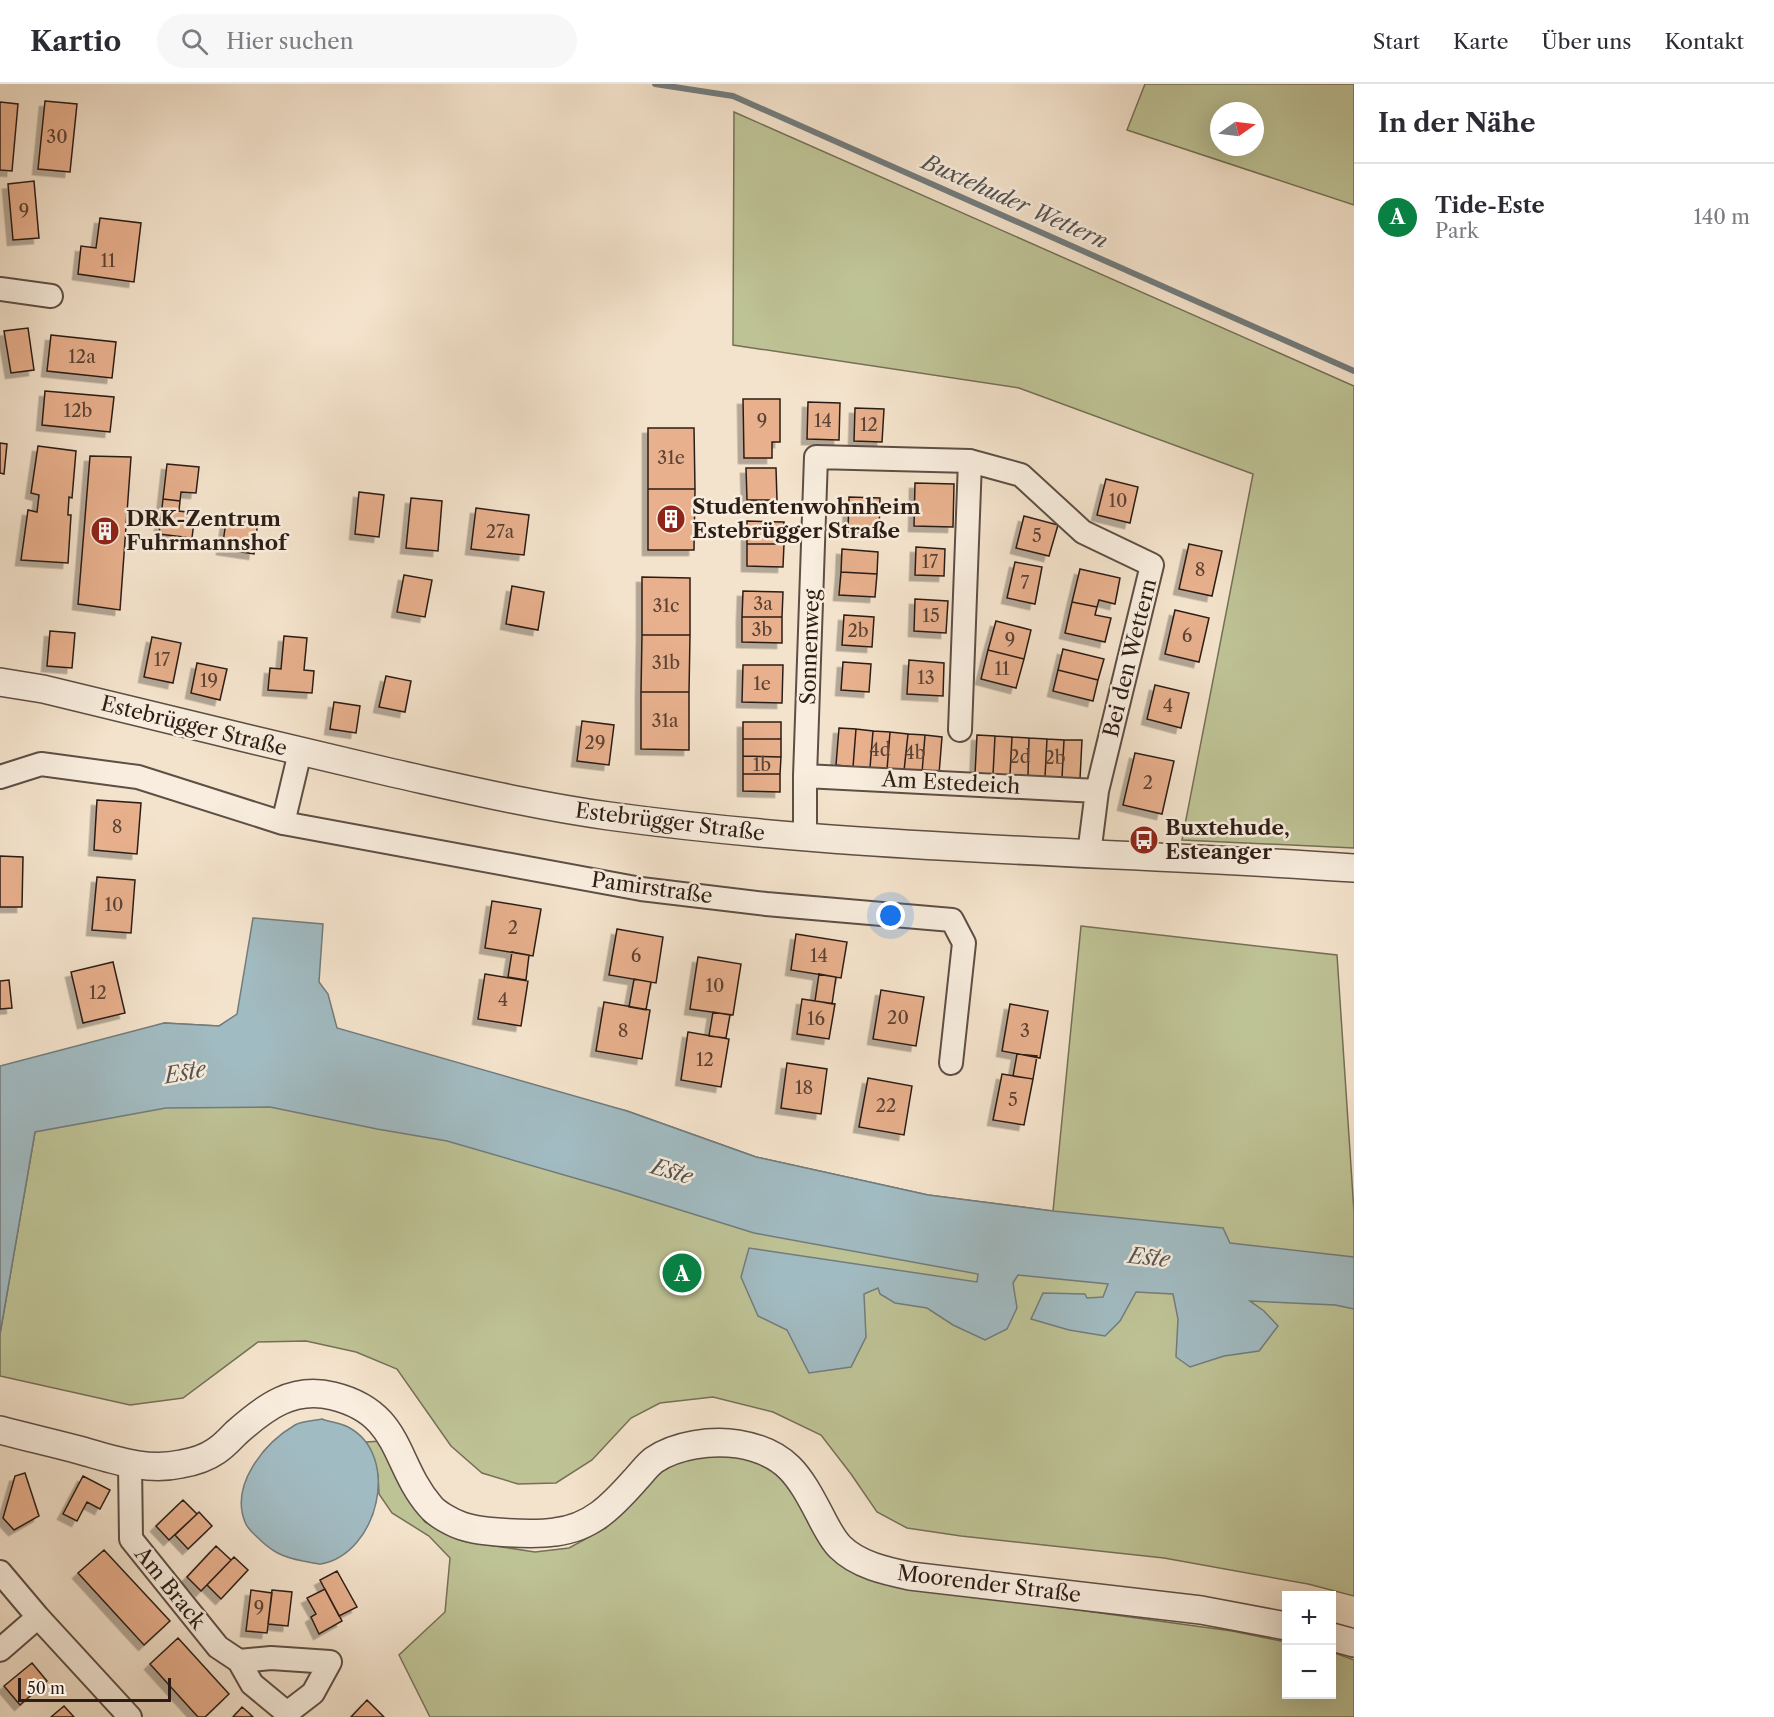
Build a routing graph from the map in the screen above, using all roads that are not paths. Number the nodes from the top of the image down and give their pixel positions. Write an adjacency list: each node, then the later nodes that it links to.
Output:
1 (0, 289): 2 (street)
2 (51, 296)
3 (816, 457): 4 (street, Bei den Wettern); 8 (street, Sonnenweg)
4 (970, 461): 6 (street); 10 (street, Bei den Wettern)
5 (0, 682): 7 (street, Estebrügger Straße)
6 (960, 730)
7 (300, 752): 11 (street); 12 (street, Estebrügger Straße)
8 (805, 776): 10 (street, Am Estedeich); 12 (street, Sonnenweg)
9 (0, 777): 11 (street)
10 (1097, 790): 13 (street, Bei den Wettern)
11 (283, 823): 15 (street, Pamirstraße)
12 (805, 837): 13 (street, Estebrügger Straße)
13 (1089, 854): 14 (street, Estebrügger Straße)
14 (1354, 868)
15 (951, 1063)
16 (0, 1430): 17 (street, Moorender Straße)
17 (130, 1464): 20 (street, Moorender Straße); 24 (street, Am Brack)
18 (0, 1572): 19 (street)
19 (38, 1617): 23 (street); 25 (street)
20 (1282, 1625)
21 (1336, 1638): 22 (street)
22 (1354, 1643)
23 (0, 1650)
24 (239, 1661)
25 (130, 1717)

